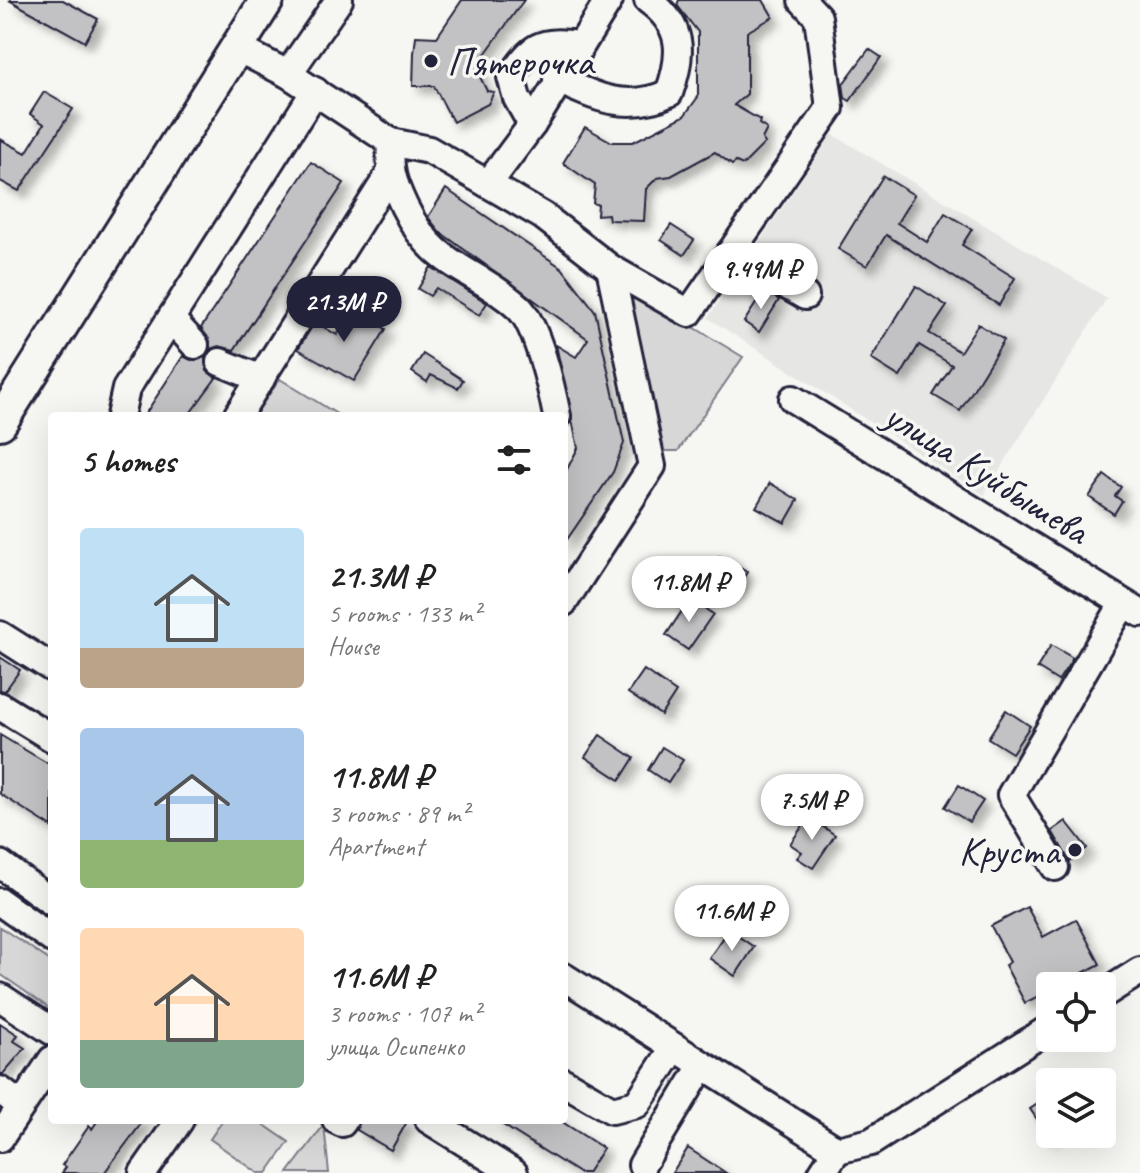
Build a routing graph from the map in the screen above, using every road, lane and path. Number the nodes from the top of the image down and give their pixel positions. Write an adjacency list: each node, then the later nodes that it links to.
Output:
1 (267, 0): 7 (main road)
2 (339, 0): 8 (street)
3 (609, 0): 6 (street)
4 (648, 0): 9 (street)
5 (810, 9): 15 (street)
6 (579, 45): 9 (street); 11 (street)
7 (237, 48): 8 (street); 26 (main road)
8 (288, 74): 10 (street)
9 (557, 79): 11 (street)
10 (315, 91): 12 (street); 18 (street)
11 (532, 125): 14 (street)
12 (391, 142): 13 (street); 14 (street)
13 (389, 175): 21 (street); 25 (street)
14 (488, 184): 16 (street)
15 (730, 253): 16 (street); 17 (street)
16 (610, 268): 27 (street)
17 (805, 296)
18 (171, 319): 19 (street); 23 (street)
19 (195, 345)
20 (220, 362): 21 (street)
21 (261, 379): 24 (street)
22 (793, 399): 28 (street, улица Куйбышева)
23 (121, 412)
24 (240, 412)
25 (556, 412)
26 (0, 423)
27 (568, 596)
28 (1132, 608): 34 (street)
29 (0, 635): 30 (street)
30 (48, 665)
31 (0, 706): 32 (street)
32 (48, 736)
33 (0, 864): 35 (street)
34 (1055, 867)
35 (48, 899)
36 (0, 902): 37 (street)
37 (48, 936)
38 (1140, 971): 40 (street)
39 (568, 980): 44 (street)
40 (1116, 986)
41 (0, 997): 42 (street)
42 (48, 1028)
43 (1036, 1037): 53 (street)
44 (674, 1048): 46 (street); 47 (street)
45 (48, 1066): 49 (street)
46 (702, 1066): 53 (street); 54 (street)
47 (568, 1084)
48 (0, 1090): 49 (street)
49 (21, 1106): 52 (street)
50 (177, 1124): 55 (street)
51 (435, 1124): 56 (street)
52 (0, 1138)
53 (843, 1149): 57 (street)
54 (642, 1165)
55 (143, 1173)
56 (514, 1173)
57 (822, 1173)

